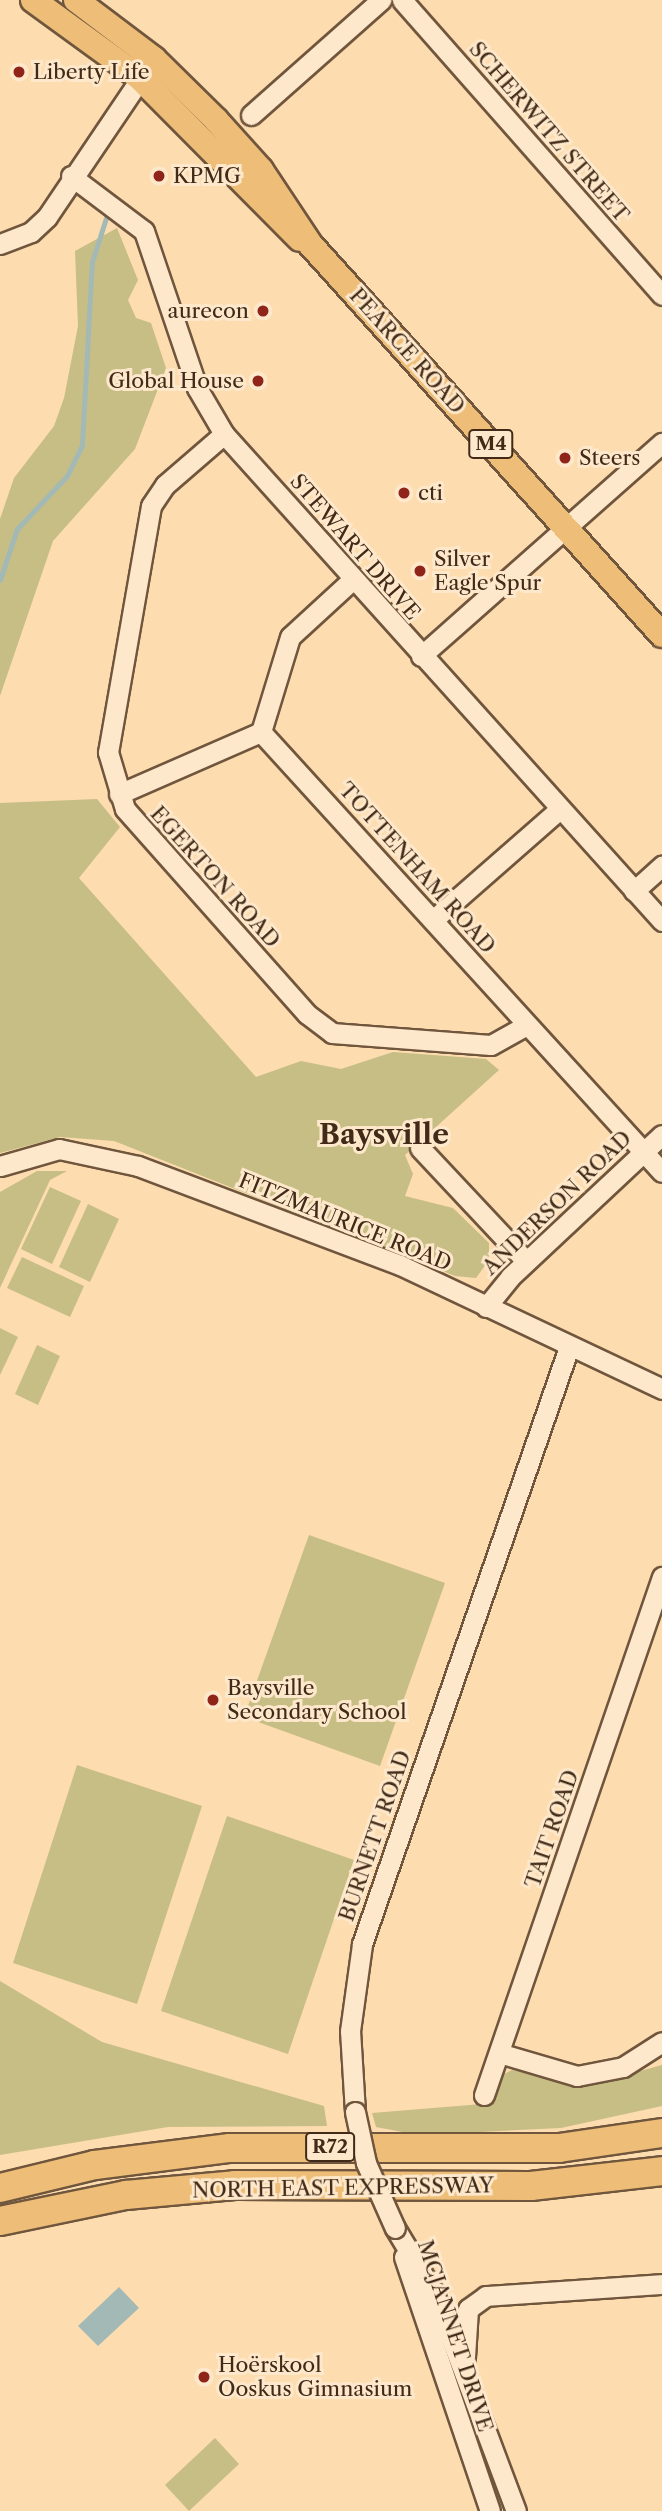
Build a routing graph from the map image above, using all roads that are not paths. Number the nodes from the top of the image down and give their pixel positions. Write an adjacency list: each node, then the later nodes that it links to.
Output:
1 (33, 0): 4 (main road, M4)
2 (381, 0): 6 (street)
3 (402, 0): 11 (street, SCHERWITZ STREET)
4 (85, 16): 5 (main road, PEARCE ROAD / M4)
5 (147, 68): 7 (street); 14 (main road, PEARCE ROAD / M4)
6 (251, 115)
7 (71, 176): 8 (street); 12 (street, STEWART DRIVE)
8 (51, 205): 9 (street); 10 (street)
9 (0, 236)
10 (0, 244)
11 (662, 295)
12 (225, 434): 15 (street, STEWART DRIVE); 19 (street, EGERTON ROAD)
13 (662, 443): 14 (street)
14 (567, 528): 16 (main road, PEARCE ROAD / M4); 17 (street)
15 (352, 580): 17 (street, STEWART DRIVE); 18 (street)
16 (662, 635)
17 (421, 656): 20 (street, STEWART DRIVE)
18 (261, 732): 19 (street); 23 (street, TOTTENHAM ROAD)
19 (119, 794): 25 (street, EGERTON ROAD)
20 (560, 809): 22 (street, STEWART DRIVE); 23 (street)
21 (662, 866): 22 (street)
22 (634, 891): 24 (street, STEWART DRIVE)
23 (433, 920): 25 (street, TOTTENHAM ROAD)
24 (662, 921)
25 (527, 1025): 28 (street, TOTTENHAM ROAD)
26 (662, 1135): 28 (street, ANDERSON ROAD)
27 (420, 1148): 31 (street)
28 (644, 1152): 30 (street, TOTTENHAM ROAD); 31 (street, ANDERSON ROAD)
29 (0, 1166): 32 (street, FITZMAURICE ROAD)
30 (662, 1172)
31 (526, 1261): 32 (street, ANDERSON ROAD)
32 (486, 1307): 33 (street, FITZMAURICE ROAD)
33 (569, 1347): 34 (street, FITZMAURICE ROAD); 43 (street, BURNETT ROAD, bridge)
34 (662, 1389)
35 (662, 1577): 37 (street, TAIT ROAD)
36 (662, 2042): 37 (street)
37 (499, 2053): 38 (street, TAIT ROAD)
38 (484, 2095)
39 (662, 2133): 41 (highway, NORTH EAST EXPRESSWAY / R72)
40 (662, 2171): 42 (highway, NORTH EAST EXPRESSWAY / R72)
41 (0, 2188)
42 (13, 2218)
43 (396, 2228): 45 (street, MCJANNET DRIVE); 47 (street, MCJANNET DRIVE)
44 (662, 2284): 46 (street)
45 (445, 2320): 46 (street, MCJANNET DRIVE); 47 (street)
46 (465, 2368): 49 (street, MCJANNET DRIVE)
47 (442, 2369): 48 (street, MCJANNET DRIVE)
48 (490, 2511)
49 (516, 2511)

